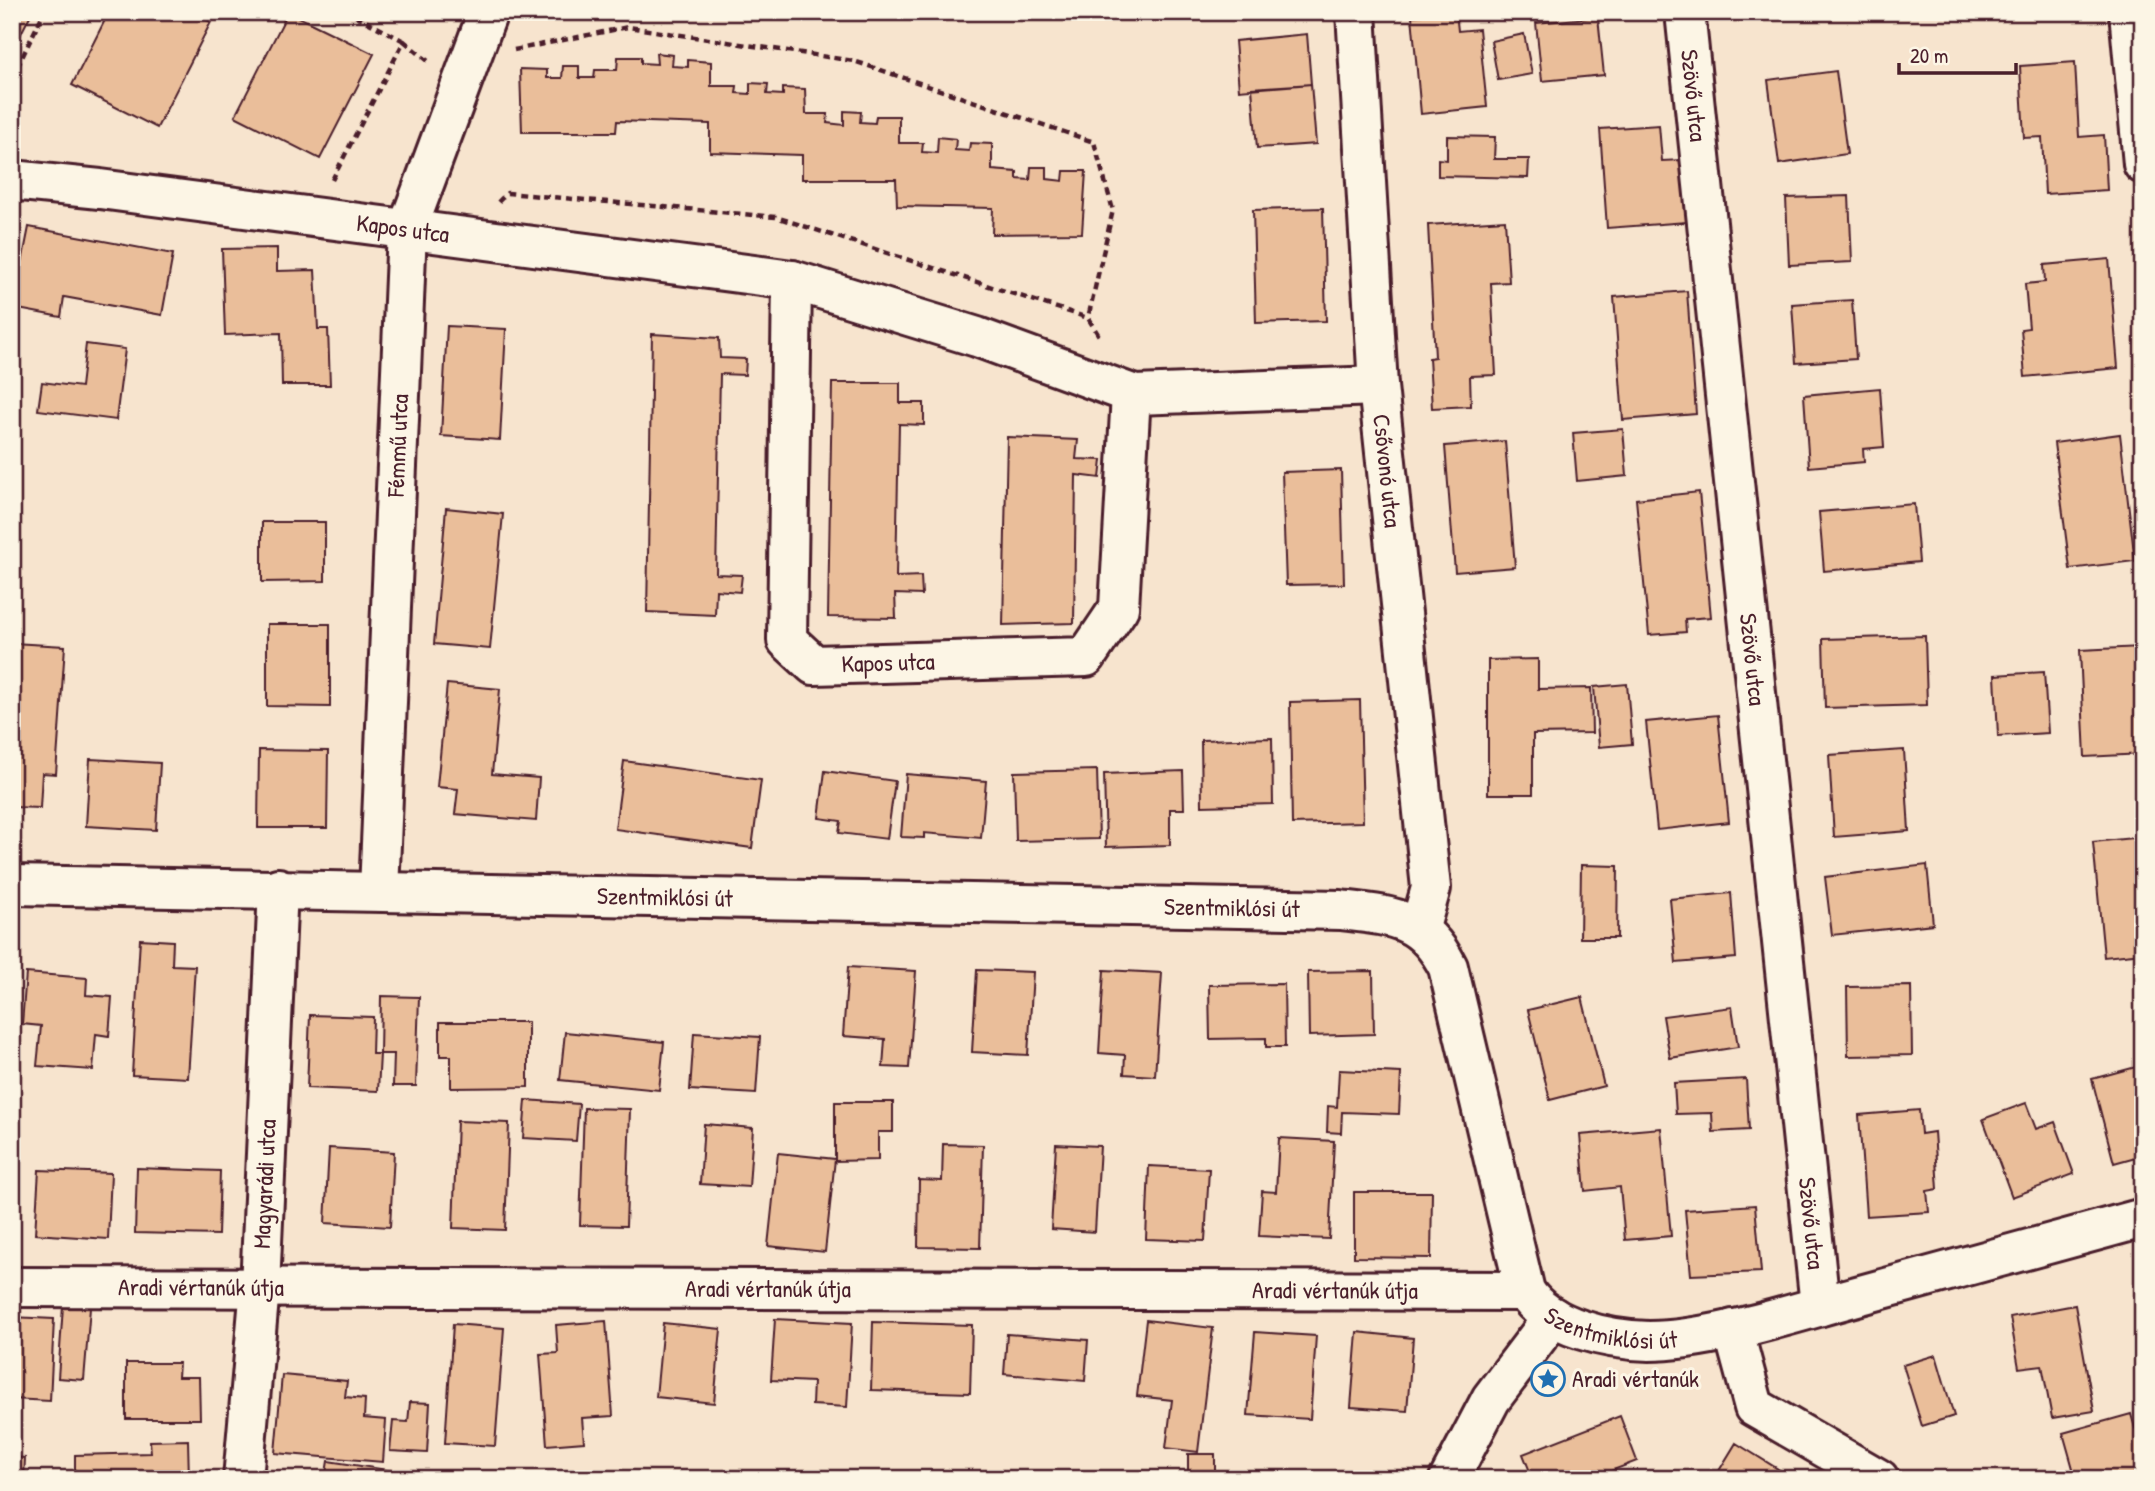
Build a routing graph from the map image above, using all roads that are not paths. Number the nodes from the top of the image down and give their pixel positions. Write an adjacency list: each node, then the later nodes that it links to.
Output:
1 (488, 12): 7 (street, Fémmű utca)
2 (1356, 12): 9 (street, Csővonó utca)
3 (1685, 12): 19 (street, Szövő utca)
4 (2129, 12): 5 (street)
5 (2143, 164)
6 (12, 180): 7 (street, Kapos utca)
7 (407, 230): 8 (street, Kapos utca); 13 (street, Fémmű utca)
8 (792, 280): 10 (street, Kapos utca); 10 (street, Kapos utca)
9 (1378, 386): 10 (street, Kapos utca); 14 (street, Csővonó utca)
10 (1130, 394)
11 (12, 885): 12 (street, Szentmiklósi út)
12 (278, 888): 13 (street, Szentmiklósi út); 17 (street, Magyarádi utca)
13 (380, 891): 14 (street, Szentmiklósi út)
14 (1420, 928): 18 (street, Szentmiklósi út)
15 (2143, 1219): 19 (street, Szentmiklósi út)
16 (12, 1287): 17 (street, Aradi vértanúk útja)
17 (260, 1287): 18 (street, Aradi vértanúk útja); 22 (street, Magyarádi utca)
18 (1525, 1291): 20 (street, Szentmiklósi út)
19 (1821, 1306): 21 (street, Szentmiklósi út)
20 (1553, 1317): 21 (street, Szentmiklósi út); 23 (street)
21 (1732, 1329): 24 (street)
22 (243, 1479)
23 (1449, 1479)
24 (1879, 1479)

